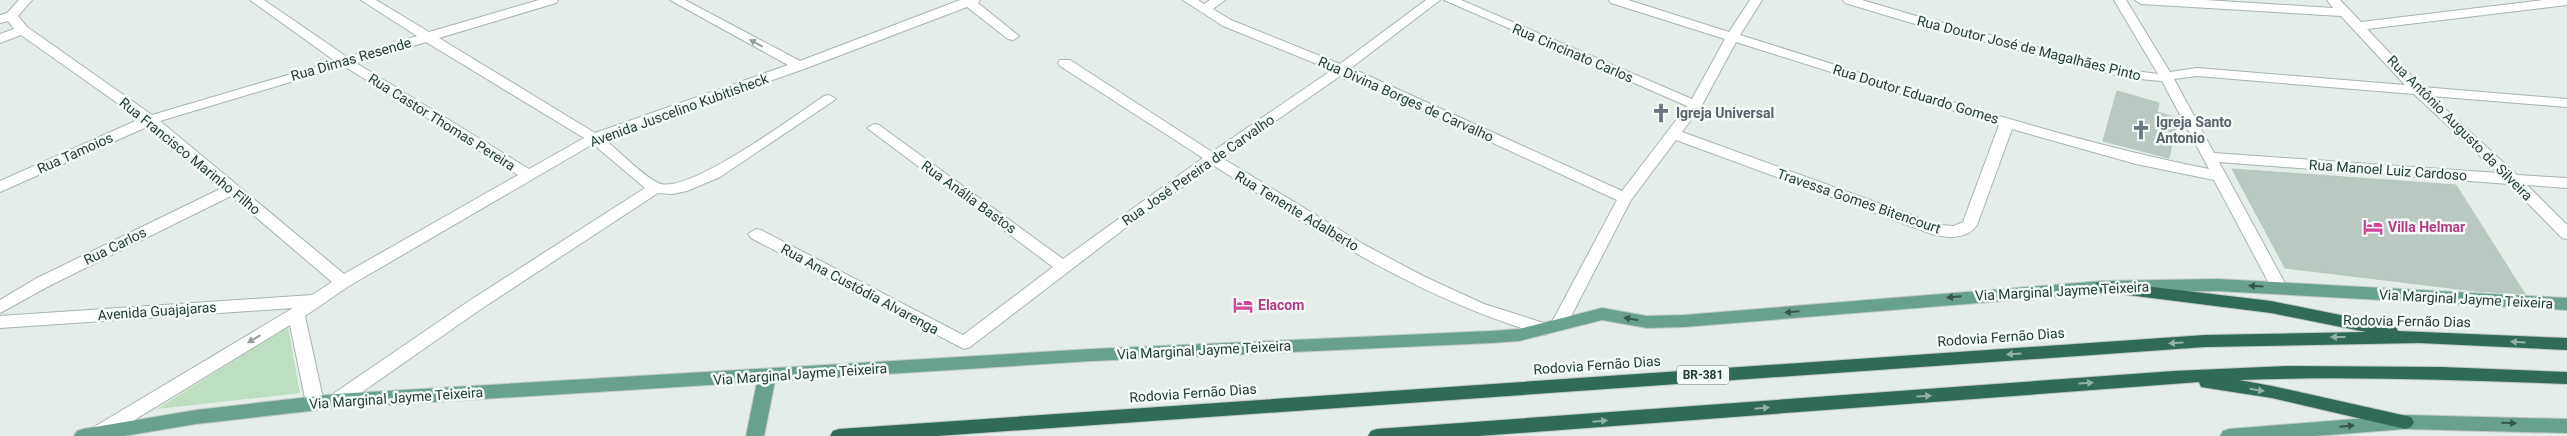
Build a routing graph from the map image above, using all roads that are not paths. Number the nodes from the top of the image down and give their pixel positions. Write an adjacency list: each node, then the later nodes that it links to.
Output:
1 (26, 0): 20 (street)
2 (256, 0): 27 (street, Rua Castor Thomas Pereira)
3 (367, 0): 23 (street)
4 (552, 0): 23 (street, Rua Dimas Resende)
5 (676, 0): 29 (street, one-way to 5)
6 (1189, 0): 18 (street, Rua Divina Borges de Carvalho)
7 (1219, 0): 18 (street)
8 (1434, 0): 30 (street, Rua José Pereira de Carvalho)
9 (1450, 0): 35 (street, Rua Cincinato Carlos)
10 (1615, 0): 25 (street, Rua Doutor Eduardo Gomes)
11 (1756, 0): 25 (street)
12 (1849, 0): 31 (street, Rua Doutor José de Magalhães Pinto)
13 (2120, 0): 31 (street)
14 (2141, 0): 19 (street)
15 (2333, 0): 19 (street, Rua Antônio Augusto da Silveira)
16 (970, 1): 24 (street); 29 (street, Avenida Juscelino Kubitisheck)
17 (2567, 1): 21 (street)
18 (1204, 9): 30 (street, Rua Divina Borges de Carvalho)
19 (2345, 12): 21 (street, Rua Antônio Augusto da Silveira)
20 (5, 17): 22 (street, Rua Francisco Marinho Filho)
21 (2359, 26): 32 (street, Rua Antônio Augusto da Silveira)
22 (22, 30): 26 (street); 36 (street, Rua Francisco Marinho Filho)
23 (428, 36): 27 (street, Rua Dimas Resende); 40 (street)
24 (1013, 36)
25 (1732, 37): 35 (street); 37 (street, Rua Doutor Eduardo Gomes)
26 (0, 39)
27 (343, 60): 36 (street, Rua Dimas Resende); 43 (street, Rua Castor Thomas Pereira)
28 (1066, 63): 42 (street, Rua Tenente Adalberto)
29 (799, 66): 40 (street, Avenida Juscelino Kubitisheck)
30 (1342, 70): 42 (street, Rua José Pereira de Carvalho); 50 (street, Rua Divina Borges de Carvalho)
31 (2166, 76): 32 (street, Rua Doutor José de Magalhães Pinto); 41 (street)
32 (2419, 92): 34 (street, Rua Doutor José de Magalhães Pinto); 45 (street, Rua Antônio Augusto da Silveira)
33 (829, 99): 48 (street)
34 (2567, 103)
35 (1695, 105): 39 (street)
36 (150, 120): 47 (street, Rua Tamoios); 49 (street, Rua Francisco Marinho Filho)
37 (2007, 123): 39 (street, Travessa Gomes Bitencourt); 44 (street, Rua Doutor Eduardo Gomes)
38 (874, 128): 53 (street, Rua Anália Bastos)
39 (1674, 134): 50 (street)
40 (594, 138): 43 (street, Avenida Juscelino Kubitisheck); 48 (street)
41 (2208, 158): 44 (street); 45 (street, Rua Manoel Luiz Cardoso)
42 (1211, 159): 53 (street, Rua José Pereira de Carvalho); 62 (street, Rua Tenente Adalberto)
43 (530, 176): 54 (street, Avenida Juscelino Kubitisheck)
44 (2219, 176): 56 (street)
45 (2513, 179): 46 (street, Rua Manoel Luiz Cardoso); 52 (street, Rua Antônio Augusto da Silveira)
46 (2567, 182)
47 (0, 187)
48 (655, 188): 69 (street)
49 (232, 189): 54 (street, Rua Francisco Marinho Filho); 59 (street, Rua Carlos)
50 (1625, 198): 62 (street)
51 (756, 234): 64 (street, Rua Ana Custódia Alvarenga)
52 (2567, 234)
53 (1063, 267): 64 (street, Rua José Pereira de Carvalho)
54 (343, 282): 57 (street, Avenida Juscelino Kubitisheck)
55 (2102, 287): 56 (main road, Via Marginal Jayme Teixeira, one-way to 55); 62 (main road, Via Marginal Jayme Teixeira, one-way to 62); 63 (highway)
56 (2279, 287): 58 (main road, Via Marginal Jayme Teixeira)
57 (315, 301): 60 (street, Avenida Juscelino Kubitisheck); 61 (street, Avenida Guajajaras)
58 (2567, 304)
59 (0, 307)
60 (296, 314): 70 (street); 74 (street, Avenida Juscelino Kubitisheck, one-way to 74)
61 (0, 322)
62 (1551, 326): 66 (main road, Via Marginal Jayme Teixeira)
63 (2419, 336): 65 (highway, Rodovia Fernão Dias / BR-381, one-way to 63); 76 (highway, Rodovia Fernão Dias / BR-381, one-way to 76)
64 (964, 343)
65 (2567, 344)
66 (767, 376): 69 (main road, Via Marginal Jayme Teixeira); 75 (main road)
67 (2174, 377): 68 (highway); 71 (highway, one-way to 71); 72 (highway, one-way to 67)
68 (2567, 378)
69 (336, 401): 70 (main road, Via Marginal Jayme Teixeira)
70 (315, 403): 74 (main road, Via Marginal Jayme Teixeira)
71 (2405, 422): 73 (main road, one-way to 73); 79 (main road, one-way to 71)
72 (1572, 423): 77 (highway); 78 (highway)
73 (2567, 426)
74 (92, 434)
75 (755, 436)
76 (839, 436)
77 (1377, 436)
78 (1508, 436)
79 (2229, 436)

